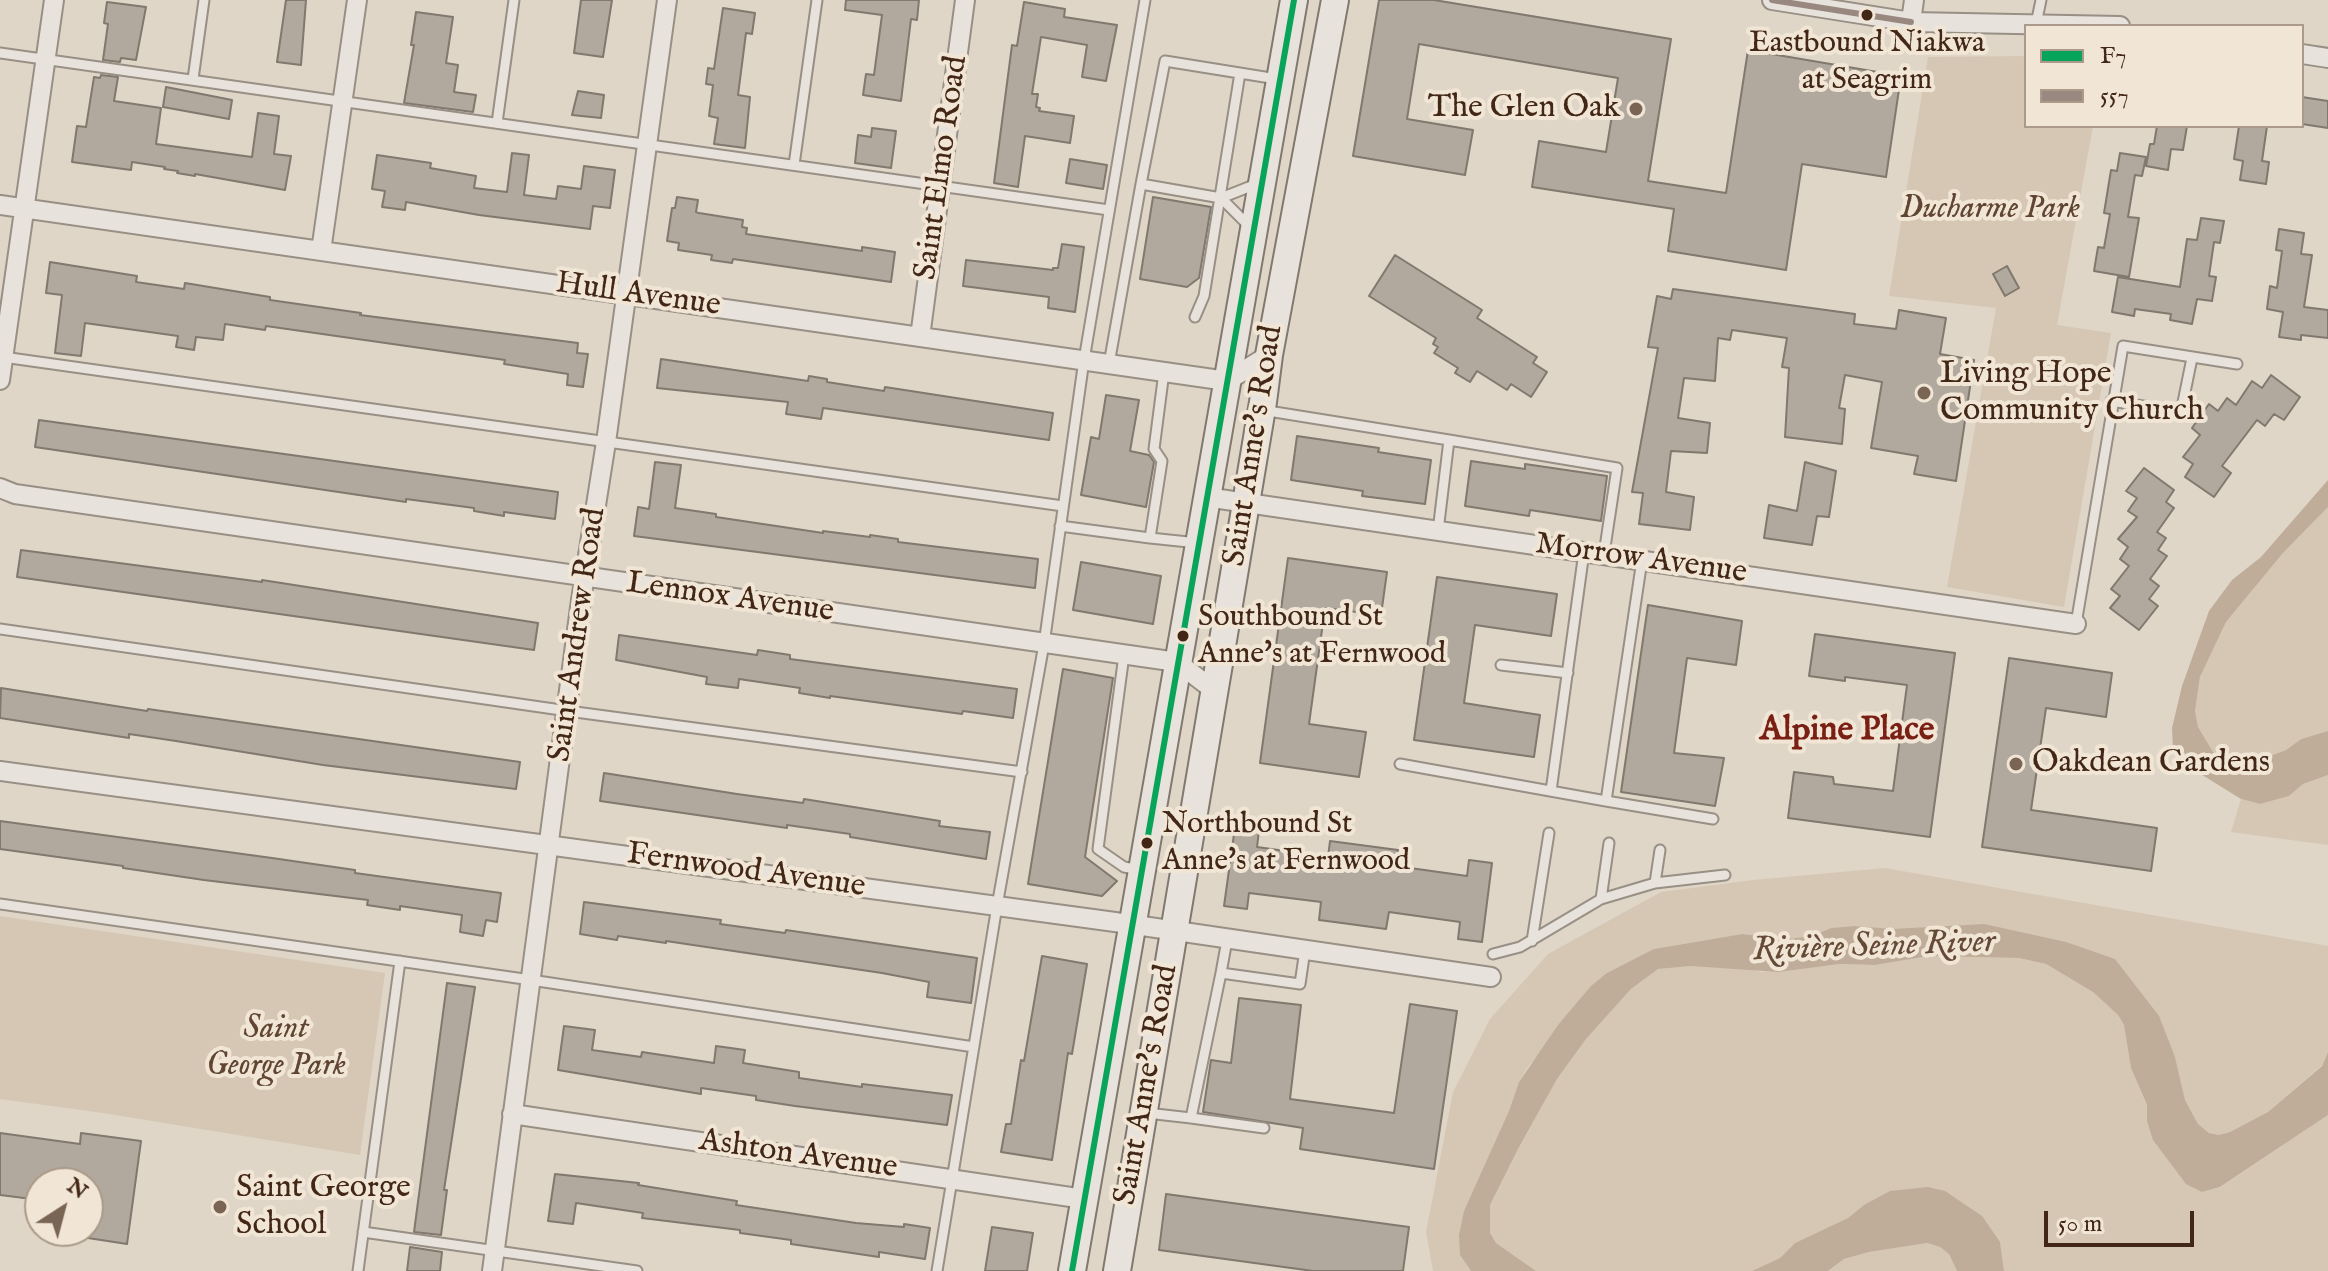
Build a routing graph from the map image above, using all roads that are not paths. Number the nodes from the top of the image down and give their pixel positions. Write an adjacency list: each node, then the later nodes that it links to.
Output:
1 (54, 0): 19 (street)
2 (204, 0): 21 (lane)
3 (357, 0): 23 (street)
4 (514, 0): 24 (lane)
5 (667, 0): 25 (street, Saint Andrew Road)
6 (817, 0): 26 (lane)
7 (965, 0): 29 (street, Saint Elmo Road)
8 (1145, 0): 33 (lane)
9 (1294, 0): 22 (main road, Saint Anne's Road)
10 (1335, 0): 34 (main road, Saint Anne's Road)
11 (1772, 0): 14 (street)
12 (1914, 0): 14 (street)
13 (2041, 0): 15 (lane)
14 (1911, 22): 15 (street)
15 (2036, 24)
16 (0, 53): 19 (lane)
17 (2304, 54): 18 (street)
18 (2328, 58)
19 (46, 59): 21 (lane); 32 (street)
20 (1240, 73): 22 (lane); 28 (lane); 30 (lane)
21 (193, 79): 23 (lane)
22 (1280, 79): 27 (main road, Saint Anne's Road)
23 (343, 101): 24 (lane); 36 (street)
24 (497, 123): 25 (lane)
25 (647, 144): 26 (lane); 37 (street, Saint Andrew Road)
26 (794, 165): 29 (lane)
27 (1262, 181): 30 (lane); 34 (main road); 35 (main road, Saint Anne's Road)
28 (1141, 184): 30 (lane); 44 (lane)
29 (940, 186): 33 (lane); 39 (street, Saint Elmo Road)
30 (1221, 198): 35 (lane); 38 (lane)
31 (0, 205): 32 (street, Hull Avenue)
32 (25, 208): 36 (street, Hull Avenue); 41 (street)
33 (1109, 210): 43 (lane)
34 (1294, 214): 40 (main road, Saint Anne's Road)
35 (1253, 230): 48 (main road, Saint Anne's Road)
36 (321, 251): 37 (street, Hull Avenue)
37 (626, 295): 39 (street, Hull Avenue); 52 (street, Saint Andrew Road)
38 (1195, 317)
39 (920, 337): 43 (street, Hull Avenue)
40 (1269, 355): 48 (street); 50 (main road, Saint Anne's Road)
41 (2, 356): 47 (street); 52 (lane)
42 (2192, 358): 45 (lane); 49 (lane); 49 (lane)
43 (1084, 360): 44 (street, Hull Avenue); 56 (lane)
44 (1109, 364): 46 (street, Hull Avenue)
45 (2237, 364)
46 (1164, 372): 48 (street, Hull Avenue); 59 (lane)
47 (0, 380)
48 (1227, 381): 54 (main road, Saint Anne's Road)
49 (2111, 401): 65 (lane)
50 (1262, 410): 51 (lane); 55 (main road, Saint Anne's Road)
51 (1449, 440): 58 (lane); 62 (lane)
52 (606, 442): 56 (lane); 64 (street, Saint Andrew Road)
53 (0, 488): 64 (street, Lennox Avenue)
54 (1206, 497): 55 (street, Morrow Avenue); 60 (main road, Saint Anne's Road)
55 (1246, 503): 58 (street, Morrow Avenue); 72 (main road, Saint Anne's Road)
56 (1063, 506): 57 (lane)
57 (1060, 526): 59 (lane); 67 (lane)
58 (1438, 531): 61 (street, Morrow Avenue)
59 (1150, 538): 60 (lane)
60 (1198, 543): 69 (main road, Saint Anne's Road)
61 (1584, 552): 62 (street, Morrow Avenue); 71 (lane)
62 (1604, 554): 63 (street, Morrow Avenue)
63 (1642, 560): 65 (street, Morrow Avenue); 78 (lane)
64 (586, 579): 67 (street, Lennox Avenue); 73 (street, Saint Andrew Road)
65 (2076, 624)
66 (0, 629): 73 (lane)
67 (1044, 644): 68 (street, Lennox Avenue); 76 (lane)
68 (1124, 655): 69 (street, Lennox Avenue); 84 (lane)
69 (1177, 662): 72 (street, Lennox Avenue); 84 (main road, Saint Anne's Road)
70 (1501, 665): 71 (lane)
71 (1568, 673): 77 (lane)
72 (1215, 691): 91 (main road, Saint Anne's Road)
73 (568, 711): 76 (lane); 82 (street, Saint Andrew Road)
74 (1400, 764): 77 (lane)
75 (0, 771): 82 (street, Fernwood Avenue)
76 (1022, 772): 89 (lane)
77 (1551, 791): 78 (lane)
78 (1606, 801): 79 (lane)
79 (1713, 819)
80 (1549, 833): 93 (lane)
81 (1609, 843): 87 (lane)
82 (550, 846): 89 (street, Fernwood Avenue); 99 (street, Saint Andrew Road)
83 (1660, 850): 86 (lane)
84 (1143, 871): 90 (main road, Saint Anne's Road)
85 (1725, 875): 86 (lane)
86 (1655, 883): 87 (lane)
87 (1601, 899): 93 (lane)
88 (0, 904): 96 (lane)
89 (997, 906): 90 (street, Fernwood Avenue); 100 (lane)
90 (1134, 925): 91 (street, Fernwood Avenue); 106 (main road, Saint Anne's Road)
91 (1174, 932): 92 (street, Fernwood Avenue); 101 (main road, Saint Anne's Road)
92 (1227, 940): 94 (street, Fernwood Avenue); 97 (lane)
93 (1532, 941): 95 (lane)
94 (1305, 950): 97 (lane); 98 (street, Fernwood Avenue)
95 (1493, 954)
96 (400, 961): 99 (lane); 107 (lane)
97 (1221, 973): 103 (lane)
98 (1491, 977)
99 (531, 980): 100 (lane); 102 (street, Saint Andrew Road)
100 (974, 1047): 105 (lane)
101 (1143, 1113): 103 (lane); 114 (main road, Saint Anne's Road)
102 (512, 1114): 105 (street, Ashton Avenue); 108 (street, Saint Andrew Road)
103 (1191, 1118): 104 (lane)
104 (1264, 1128)
105 (953, 1179): 106 (street, Ashton Avenue); 112 (lane)
106 (1084, 1199): 113 (main road, Saint Anne's Road)
107 (363, 1232): 108 (lane); 109 (lane)
108 (494, 1251): 110 (street, Saint Andrew Road); 111 (lane)
109 (358, 1271)
110 (492, 1271)
111 (637, 1271)
112 (937, 1271)
113 (1072, 1271)
114 (1117, 1271)

